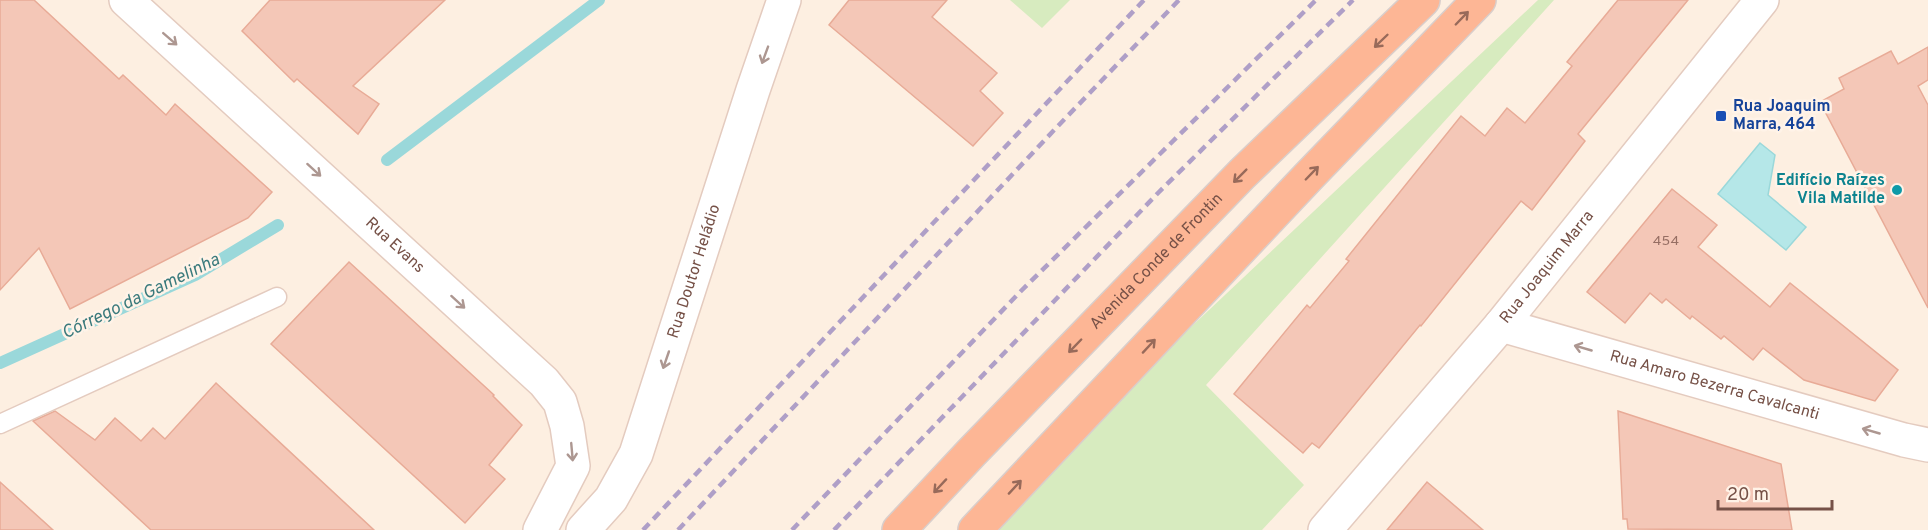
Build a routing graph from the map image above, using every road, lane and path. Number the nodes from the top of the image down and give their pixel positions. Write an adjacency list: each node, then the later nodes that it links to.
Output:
1 (126, 0): 10 (street, Rua Evans, one-way to 10)
2 (784, 0): 11 (street, Rua Doutor Heládio, one-way to 11)
3 (1423, 0): 12 (highway, Avenida Conde de Frontin, one-way to 12)
4 (1479, 0): 13 (highway, one-way to 4)
5 (1762, 0): 7 (street, Rua Joaquim Marra)
6 (277, 297): 8 (lane)
7 (1501, 325): 9 (street, Rua Amaro Bezerra Cavalcanti, one-way to 7); 14 (street, Rua Joaquim Marra)
8 (0, 424)
9 (1928, 445)
10 (540, 530)
11 (583, 530)
12 (899, 530)
13 (975, 530)
14 (1325, 530)

